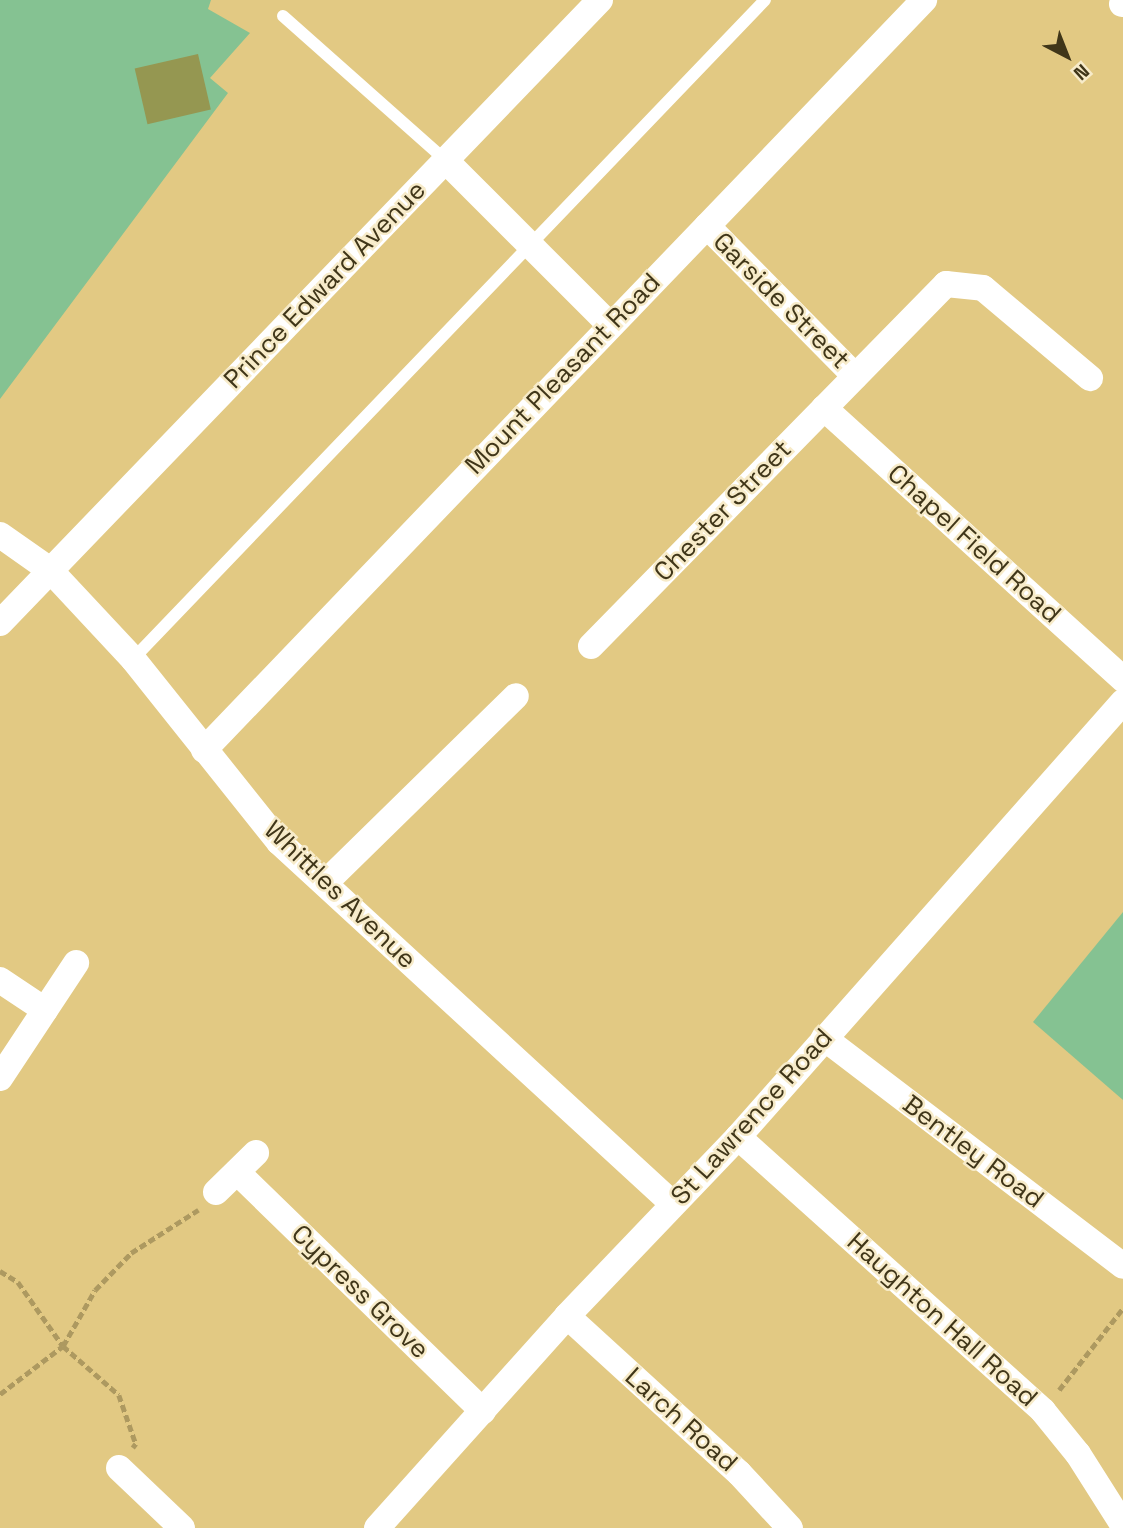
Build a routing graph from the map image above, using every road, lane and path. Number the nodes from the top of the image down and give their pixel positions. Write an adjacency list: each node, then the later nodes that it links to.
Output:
1 (600, 0): 5 (street, Prince Edward Avenue)
2 (765, 0): 7 (lane)
3 (924, 0): 6 (street, Mount Pleasant Road)
4 (283, 16): 5 (lane)
5 (445, 160): 7 (street); 13 (street, Prince Edward Avenue)
6 (707, 226): 8 (street, Mount Pleasant Road); 9 (street, Garside Street)
7 (530, 244): 8 (street); 16 (lane)
8 (609, 324): 20 (street, Mount Pleasant Road)
9 (855, 376): 10 (street, Chester Street); 11 (street, Chester Street)
10 (1090, 378)
11 (824, 408): 15 (street, Chester Street); 17 (street, Chapel Field Road)
12 (0, 535): 13 (street, Whittles Avenue)
13 (50, 570): 14 (street, Prince Edward Avenue); 16 (street, Whittles Avenue)
14 (0, 623)
15 (591, 646)
16 (133, 659): 20 (street, Whittles Avenue)
17 (1123, 679)
18 (516, 696): 21 (street)
19 (1123, 702): 25 (street, St Lawrence Road)
20 (204, 750): 21 (street, Whittles Avenue)
21 (325, 883): 31 (street, Whittles Avenue)
22 (76, 963): 24 (street)
23 (0, 980): 24 (street)
24 (45, 1010): 26 (street)
25 (824, 1038): 27 (street, St Lawrence Road); 32 (street, Bentley Road)
26 (0, 1078)
27 (738, 1137): 31 (street, St Lawrence Road); 39 (street, Haughton Hall Road)
28 (256, 1153): 29 (street)
29 (237, 1172): 30 (street); 38 (street, Cypress Grove)
30 (216, 1192): 36 (path)
31 (673, 1204): 35 (street, St Lawrence Road)
32 (1123, 1266)
33 (0, 1271): 36 (path)
34 (1123, 1308): 39 (path)
35 (567, 1316): 38 (street, St Lawrence Road); 44 (street, Larch Road)
36 (63, 1346): 37 (path); 40 (path)
37 (0, 1394)
38 (483, 1411): 43 (street, St Lawrence Road)
39 (1042, 1411): 41 (street, Haughton Hall Road)
40 (119, 1468): 42 (street)
41 (1123, 1525)
42 (182, 1528)
43 (377, 1528)
44 (790, 1528)

